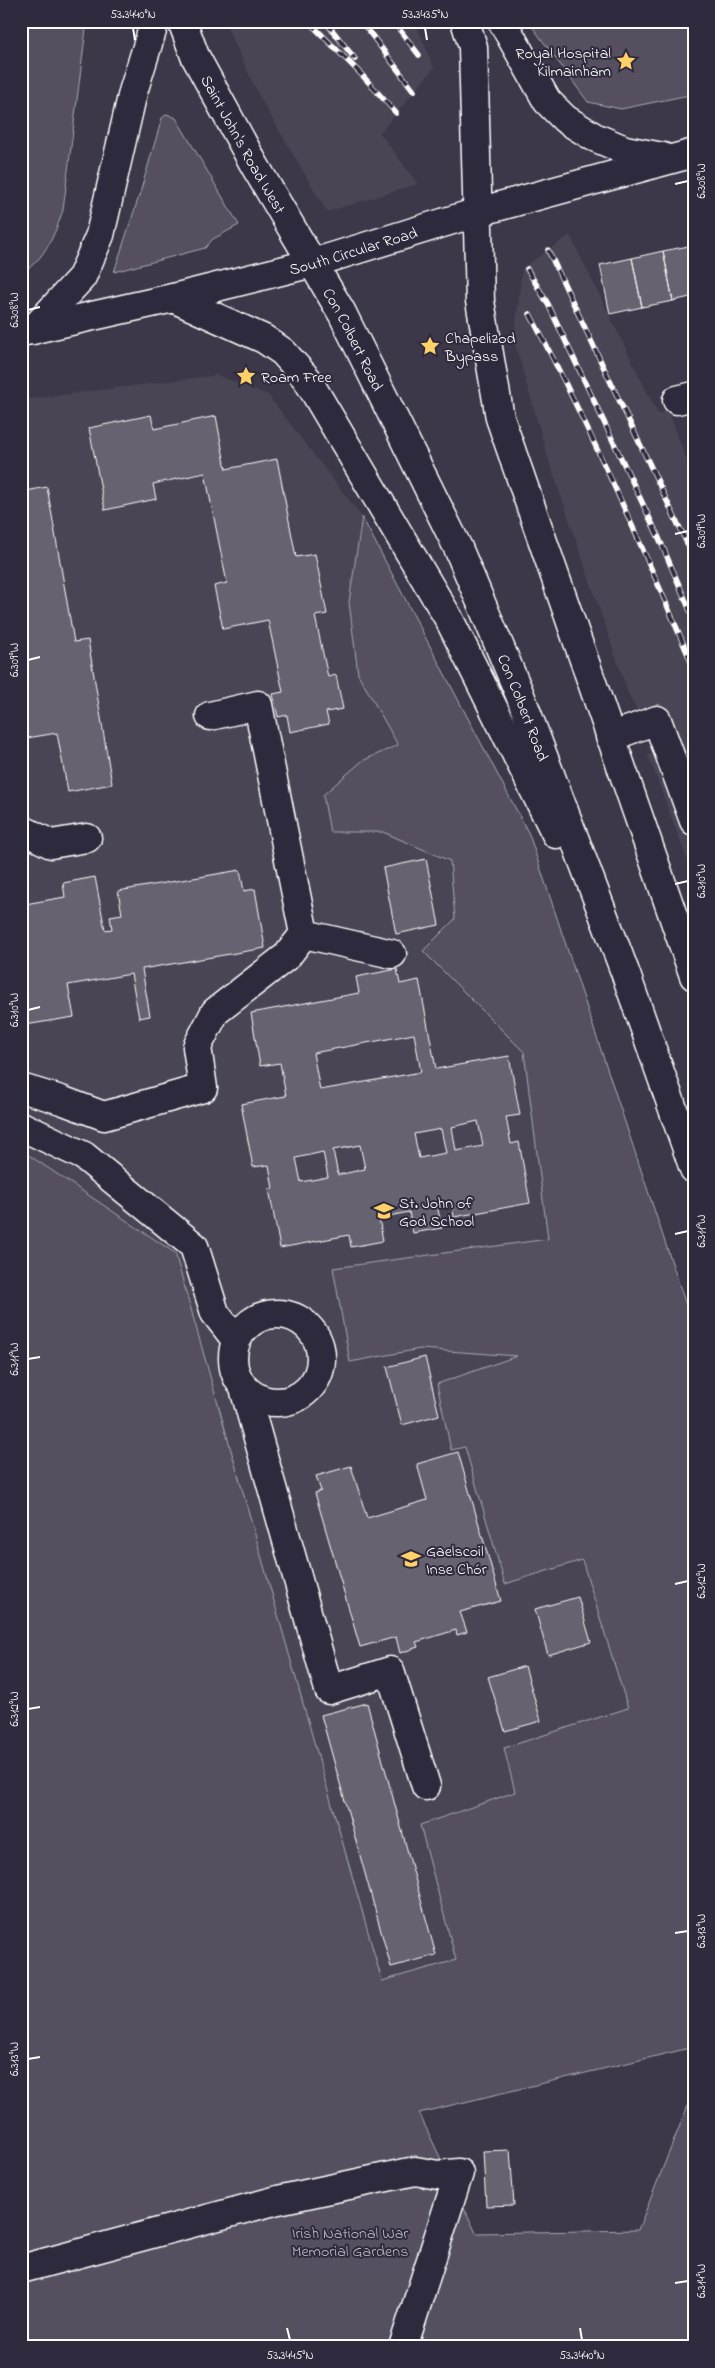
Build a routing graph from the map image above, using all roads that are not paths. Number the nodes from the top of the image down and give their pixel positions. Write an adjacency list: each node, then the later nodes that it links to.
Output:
1 (155, 21): 9 (main road, South Circular Road)
2 (182, 21): 7 (main road, Saint John's Road West)
3 (465, 21): 6 (main road)
4 (502, 21): 5 (main road, South Circular Road)
5 (681, 156): 6 (main road, South Circular Road)
6 (478, 212): 7 (main road, South Circular Road); 11 (main road)
7 (313, 262): 8 (main road, South Circular Road); 17 (main road, Con Colbert Road)
8 (173, 298): 9 (main road, South Circular Road); 17 (main road)
9 (27, 331)
10 (210, 716): 15 (main road)
11 (610, 736): 12 (main road); 18 (main road)
12 (694, 821)
13 (21, 830): 14 (main road)
14 (86, 838)
15 (304, 934): 16 (main road); 19 (main road)
16 (392, 954)
17 (625, 972): 21 (main road, Con Colbert Road)
18 (694, 976)
19 (21, 1088)
20 (21, 1126): 22 (main road)
21 (694, 1169)
22 (236, 1340): 23 (main road); 23 (main road)
23 (244, 1388): 24 (main road)
24 (426, 1786)
25 (21, 2269): 26 (main road)
26 (403, 2347)

